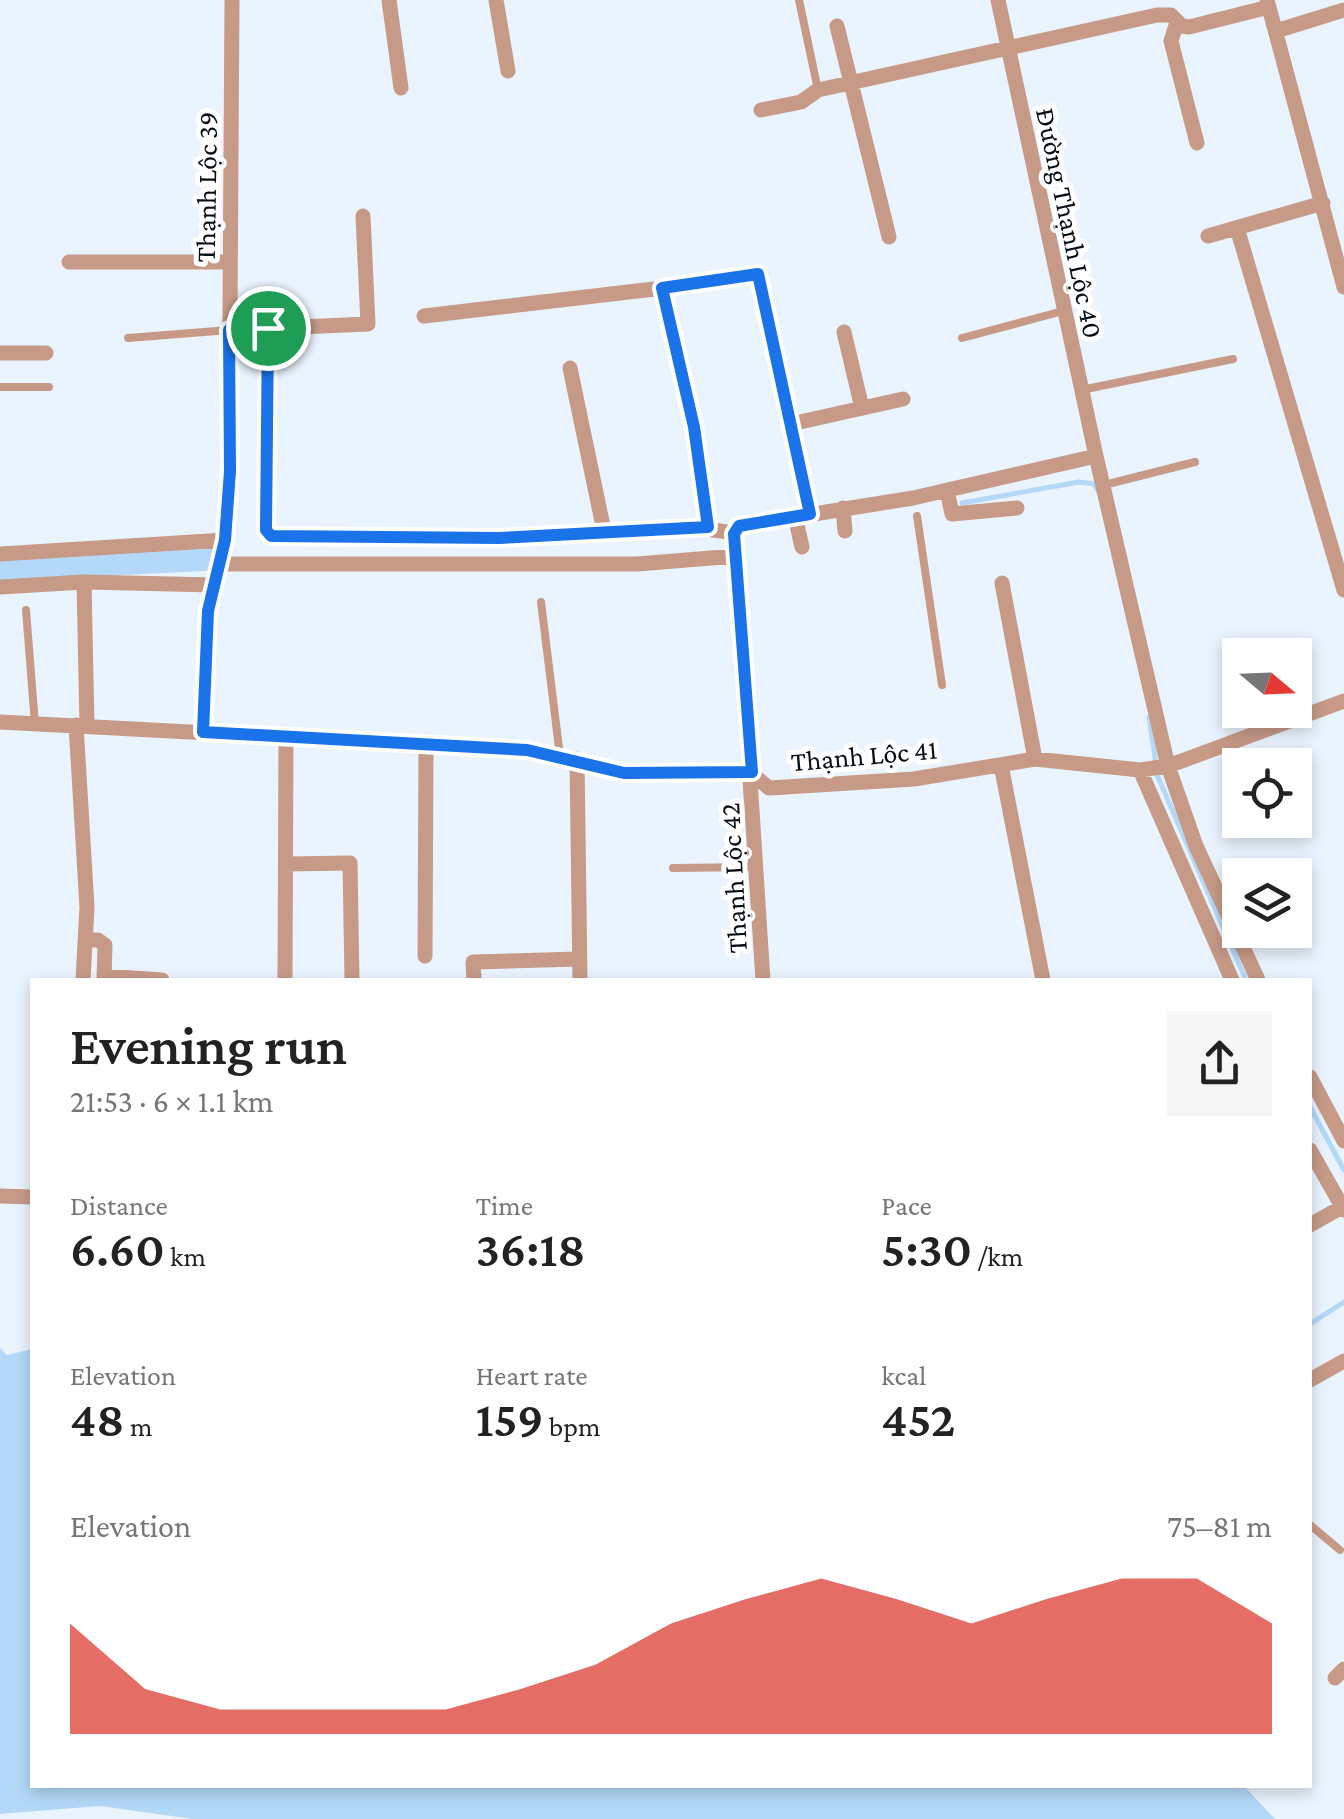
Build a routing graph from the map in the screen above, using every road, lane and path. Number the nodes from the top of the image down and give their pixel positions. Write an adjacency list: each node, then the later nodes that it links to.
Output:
1 (232, 0): 24 (street, Thạnh Lộc 39)
2 (388, 0): 14 (street)
3 (496, 0): 12 (street)
4 (799, 0): 15 (lane)
5 (998, 0): 11 (street, Đường Thạnh Lộc 40)
6 (1268, 4): 8 (street); 10 (street)
7 (1344, 10): 10 (street)
8 (1177, 22): 11 (street); 17 (street)
9 (837, 26): 13 (street)
10 (1276, 31): 18 (street)
11 (1008, 48): 13 (street); 27 (street, Đường Thạnh Lộc 40)
12 (508, 71)
13 (849, 82): 15 (street); 22 (street)
14 (400, 88)
15 (818, 90): 16 (street)
16 (761, 110)
17 (1197, 144)
18 (1323, 203): 20 (street); 25 (street)
19 (363, 216): 29 (street)
20 (1238, 228): 21 (street); 66 (street)
21 (1208, 236)
22 (889, 237)
23 (69, 262): 24 (street)
24 (230, 262): 30 (street, Thạnh Lộc 39)
25 (1344, 286)
26 (662, 288): 28 (street); 43 (street); 53 (street)
27 (1063, 311): 33 (lane); 40 (street, Đường Thạnh Lộc 40)
28 (424, 316)
29 (268, 328): 30 (street); 54 (street)
30 (229, 330): 32 (lane); 57 (street, Thạnh Lộc 39)
31 (844, 332): 42 (street)
32 (128, 338)
33 (962, 338)
34 (0, 353): 35 (street)
35 (46, 353)
36 (1232, 358): 40 (lane)
37 (570, 368): 54 (street)
38 (0, 387): 39 (lane)
39 (49, 387)
40 (1081, 390): 44 (street, Đường Thạnh Lộc 40)
41 (903, 399): 42 (street)
42 (862, 408): 43 (street)
43 (791, 424): 51 (street)
44 (1096, 456): 46 (street, Đường Thạnh Lộc 40); 47 (street)
45 (1195, 462): 46 (lane)
46 (1104, 485): 80 (street, Đường Thạnh Lộc 40)
47 (946, 490): 48 (street); 50 (street)
48 (914, 498): 49 (street); 52 (street)
49 (843, 508): 51 (street); 55 (street)
50 (1017, 508)
51 (802, 515): 56 (street); 58 (street)
52 (917, 516): 69 (lane)
53 (708, 527): 54 (street); 56 (street)
54 (604, 531)
55 (846, 531)
56 (734, 534): 60 (street)
57 (225, 540): 59 (street); 61 (street, Thạnh Lộc 39)
58 (802, 547)
59 (0, 554)
60 (736, 556): 61 (street); 82 (street)
61 (219, 564): 64 (street, Thạnh Lộc 39)
62 (84, 582): 64 (street); 65 (street); 73 (street)
63 (1002, 583): 78 (street)
64 (214, 585): 74 (street, Thạnh Lộc 39)
65 (0, 587)
66 (1344, 590)
67 (541, 602): 77 (lane)
68 (26, 610): 72 (lane)
69 (942, 684)
70 (1344, 701): 80 (street)
71 (0, 722): 72 (street, Thạnh Lộc 41)
72 (35, 724): 73 (street, Thạnh Lộc 41)
73 (82, 725): 74 (street, Thạnh Lộc 41); 86 (street)
74 (203, 732): 75 (street, Thạnh Lộc 41)
75 (286, 736): 76 (street, Thạnh Lộc 41); 83 (street)
76 (426, 745): 77 (street, Thạnh Lộc 41); 87 (street)
77 (568, 758): 82 (street, Thạnh Lộc 41); 88 (street)
78 (1034, 760): 79 (street, Thạnh Lộc 41); 81 (street, Thạnh Lộc 41)
79 (1001, 765): 82 (street, Thạnh Lộc 41); 96 (street)
80 (1168, 766): 81 (street, Thạnh Lộc 41); 98 (street, Đường Thạnh Lộc 40)
81 (1140, 770): 97 (street)
82 (752, 772): 84 (street, Thạnh Lộc 42)
83 (286, 864): 91 (street); 92 (street)
84 (757, 867): 85 (lane); 95 (street, Thạnh Lộc 42)
85 (673, 868)
86 (87, 940): 89 (street); 90 (street)
87 (425, 956)
88 (580, 959): 93 (street); 94 (street)
89 (83, 978)
90 (104, 978)
91 (285, 978)
92 (352, 978)
93 (474, 978)
94 (580, 978)
95 (764, 978)
96 (1043, 978)
97 (1231, 978)
98 (1257, 978)
99 (1312, 1082): 100 (street)
100 (1344, 1142)
101 (1312, 1154): 104 (street)
102 (0, 1196): 103 (street)
103 (30, 1197)
104 (1343, 1209): 105 (street)
105 (1312, 1224)
106 (1344, 1361): 107 (street)
107 (1312, 1379)
108 (1312, 1527): 109 (lane)
109 (1340, 1550)

